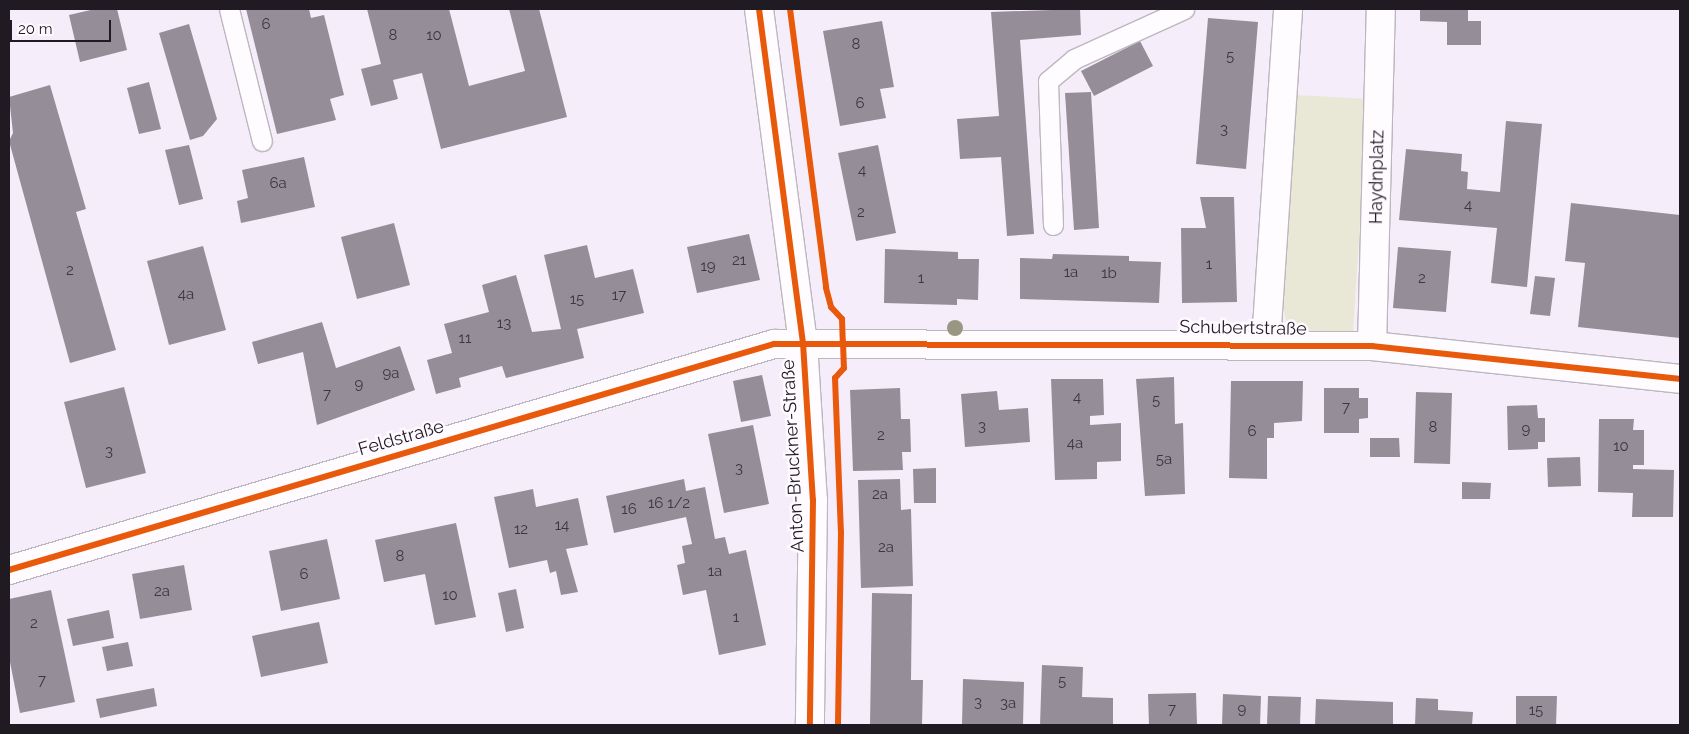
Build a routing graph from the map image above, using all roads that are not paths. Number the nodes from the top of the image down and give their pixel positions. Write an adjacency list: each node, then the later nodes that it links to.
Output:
1 (229, 9): 6 (lane)
2 (759, 9): 9 (street, Anton-Bruckner-Straße)
3 (1184, 9): 7 (lane)
4 (1288, 9): 8 (street)
5 (1381, 9): 10 (street, Haydnplatz)
6 (262, 140)
7 (1053, 225)
8 (1266, 342): 9 (street, Schubertstraße); 10 (street, Schubertstraße)
9 (803, 343): 12 (street, Feldstraße); 13 (street, Anton-Bruckner-Straße)
10 (1372, 346): 11 (street, Schubertstraße)
11 (1680, 379)
12 (9, 570)
13 (810, 725)

